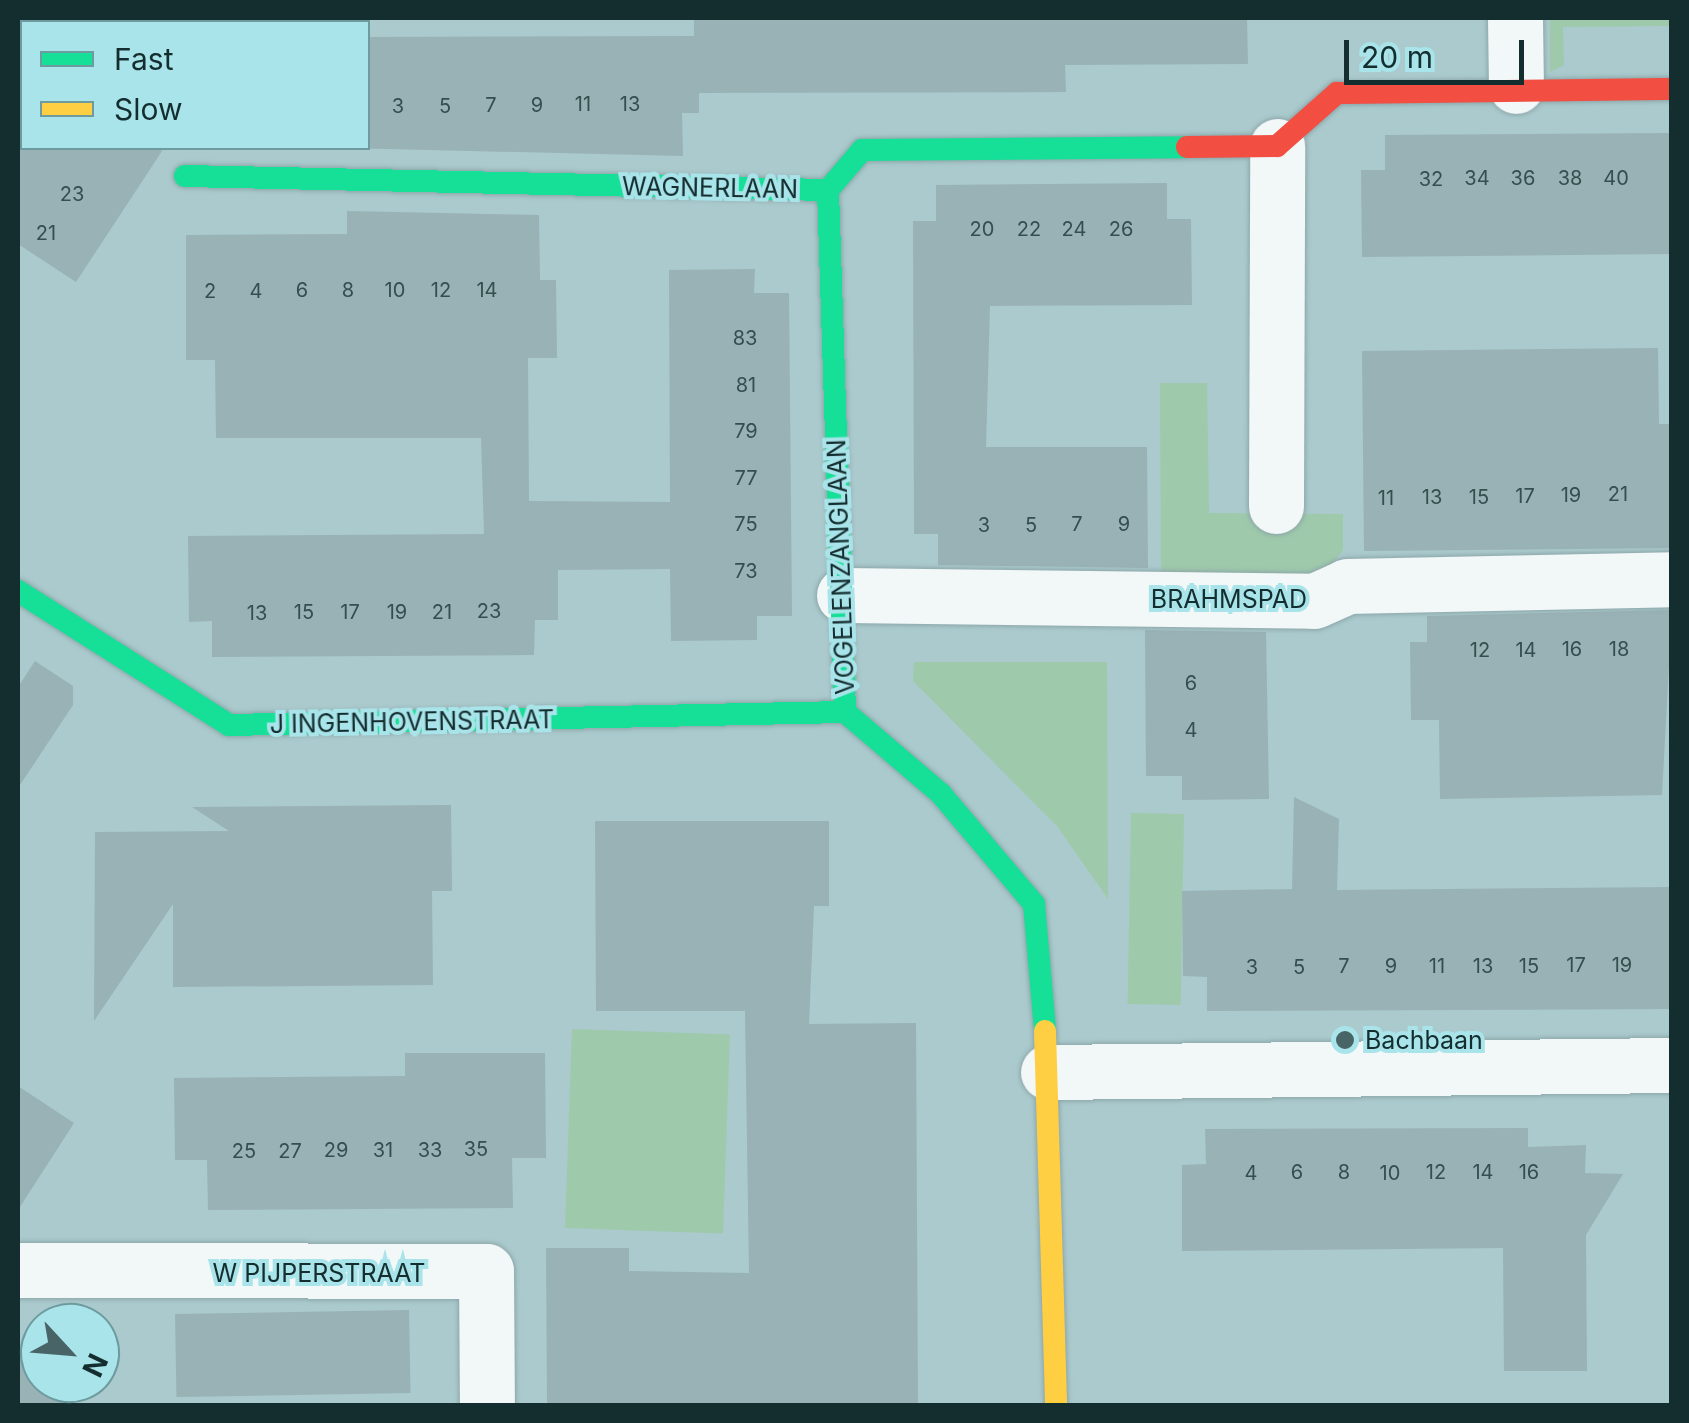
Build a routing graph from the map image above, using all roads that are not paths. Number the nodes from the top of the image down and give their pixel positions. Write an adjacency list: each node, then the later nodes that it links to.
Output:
1 (1515, 18): 2 (street)
2 (1516, 86): 3 (street); 4 (street)
3 (1672, 90)
4 (1277, 146): 6 (street, WAGNERLAAN); 7 (street)
5 (185, 176): 6 (street, WAGNERLAAN)
6 (828, 190): 10 (street, VOGELENZANGLAAN)
7 (1276, 506)
8 (1672, 579): 10 (street, BRAHMSPAD)
9 (18, 591): 11 (street, J INGENHOVENSTRAAT)
10 (844, 595): 11 (street, VOGELENZANGLAAN)
11 (845, 712): 13 (street, VOGELENZANGLAAN)
12 (1672, 1065): 13 (street)
13 (1048, 1072): 16 (street, VOGELENZANGLAAN)
14 (18, 1270): 15 (street, W PIJPERSTRAAT)
15 (487, 1406)
16 (1056, 1406)

